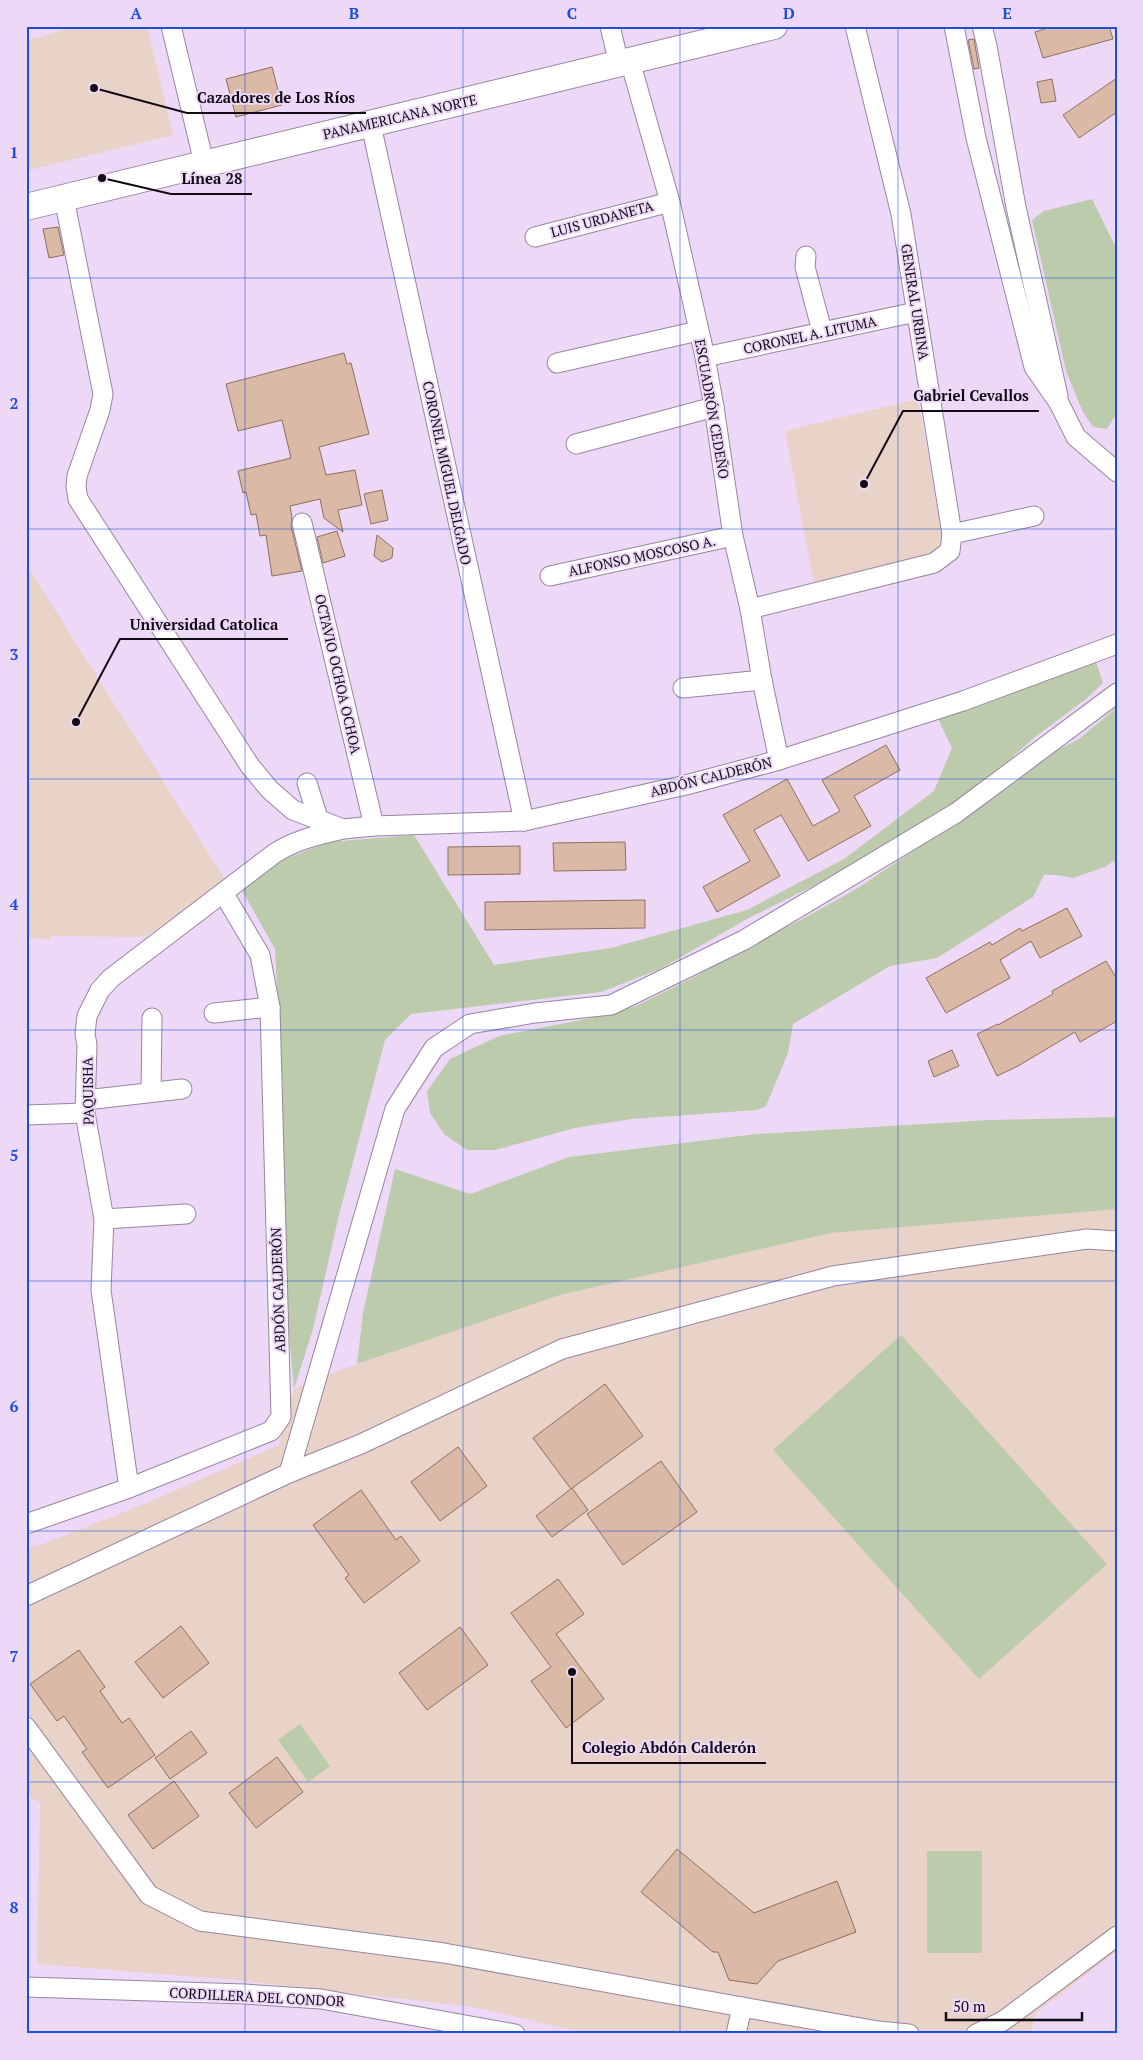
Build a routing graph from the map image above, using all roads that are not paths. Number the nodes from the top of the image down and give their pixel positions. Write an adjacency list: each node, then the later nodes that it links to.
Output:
1 (170, 26): 9 (street)
2 (610, 26): 7 (street, ESCUADRÓN CEDEÑO)
3 (774, 26): 7 (main road, PANAMERICANA NORTE)
4 (855, 26): 15 (street, GENERAL URBINA)
5 (954, 26): 20 (street)
6 (982, 26): 20 (street)
7 (625, 63): 8 (main road, PANAMERICANA NORTE); 11 (street, ESCUADRÓN CEDEÑO)
8 (371, 125): 9 (main road, PANAMERICANA NORTE); 37 (street, CORONEL MIGUEL DELGADO)
9 (204, 163): 10 (main road, PANAMERICANA NORTE)
10 (64, 198): 12 (main road, PANAMERICANA NORTE); 36 (street, ABDÓN CALDERÓN)
11 (670, 202): 13 (street, LUIS URDANETA); 16 (street, ESCUADRÓN CEDEÑO)
12 (26, 207)
13 (535, 237)
14 (806, 256): 17 (street)
15 (916, 312): 17 (street, CORONEL A. LITUMA); 26 (street, GENERAL URBINA)
16 (698, 331): 18 (street, ESCUADRÓN CEDEÑO); 19 (street)
17 (822, 331): 18 (street, CORONEL A. LITUMA)
18 (705, 356): 21 (street, ESCUADRÓN CEDEÑO)
19 (557, 363)
20 (1059, 403): 23 (street)
21 (714, 407): 22 (street); 27 (street, ESCUADRÓN CEDEÑO)
22 (576, 444)
23 (1117, 472)
24 (1034, 516): 26 (street)
25 (302, 523): 38 (street, OCTAVIO OCHOA OCHOA)
26 (952, 534): 29 (street)
27 (734, 536): 28 (street, ALFONSO MOSCOSO A.); 29 (street, ESCUADRÓN CEDEÑO)
28 (550, 576)
29 (750, 609): 31 (street, ESCUADRÓN CEDEÑO)
30 (1117, 644): 34 (street, ABDÓN CALDERÓN)
31 (762, 680): 32 (street); 34 (street, ESCUADRÓN CEDEÑO)
32 (683, 688)
33 (1117, 693): 51 (street)
34 (779, 760): 37 (street, ABDÓN CALDERÓN)
35 (307, 784): 36 (street)
36 (319, 821): 39 (street, ABDÓN CALDERÓN)
37 (524, 821): 38 (street, ABDÓN CALDERÓN)
38 (374, 826): 39 (street, ABDÓN CALDERÓN)
39 (343, 829): 40 (street, PAQUISHA)
40 (224, 894): 41 (street, ABDÓN CALDERÓN); 46 (street, PAQUISHA)
41 (270, 1007): 42 (street); 52 (street, ABDÓN CALDERÓN)
42 (214, 1013)
43 (152, 1018): 45 (street)
44 (182, 1089): 45 (street)
45 (151, 1092): 46 (street)
46 (86, 1107): 47 (street); 49 (street, PAQUISHA)
47 (26, 1115)
48 (186, 1214): 49 (street)
49 (104, 1219): 52 (street, PAQUISHA)
50 (1117, 1242): 51 (street)
51 (289, 1473): 54 (street)
52 (129, 1488): 53 (street, ABDÓN CALDERÓN)
53 (26, 1524)
54 (26, 1596)
55 (26, 1727): 58 (street)
56 (1117, 1936): 62 (street)
57 (26, 1987): 59 (street, CORDILLERA DEL CONDOR)
58 (742, 2007): 60 (street); 61 (street)
59 (515, 2034)
60 (736, 2034)
61 (910, 2034)
62 (976, 2034)

